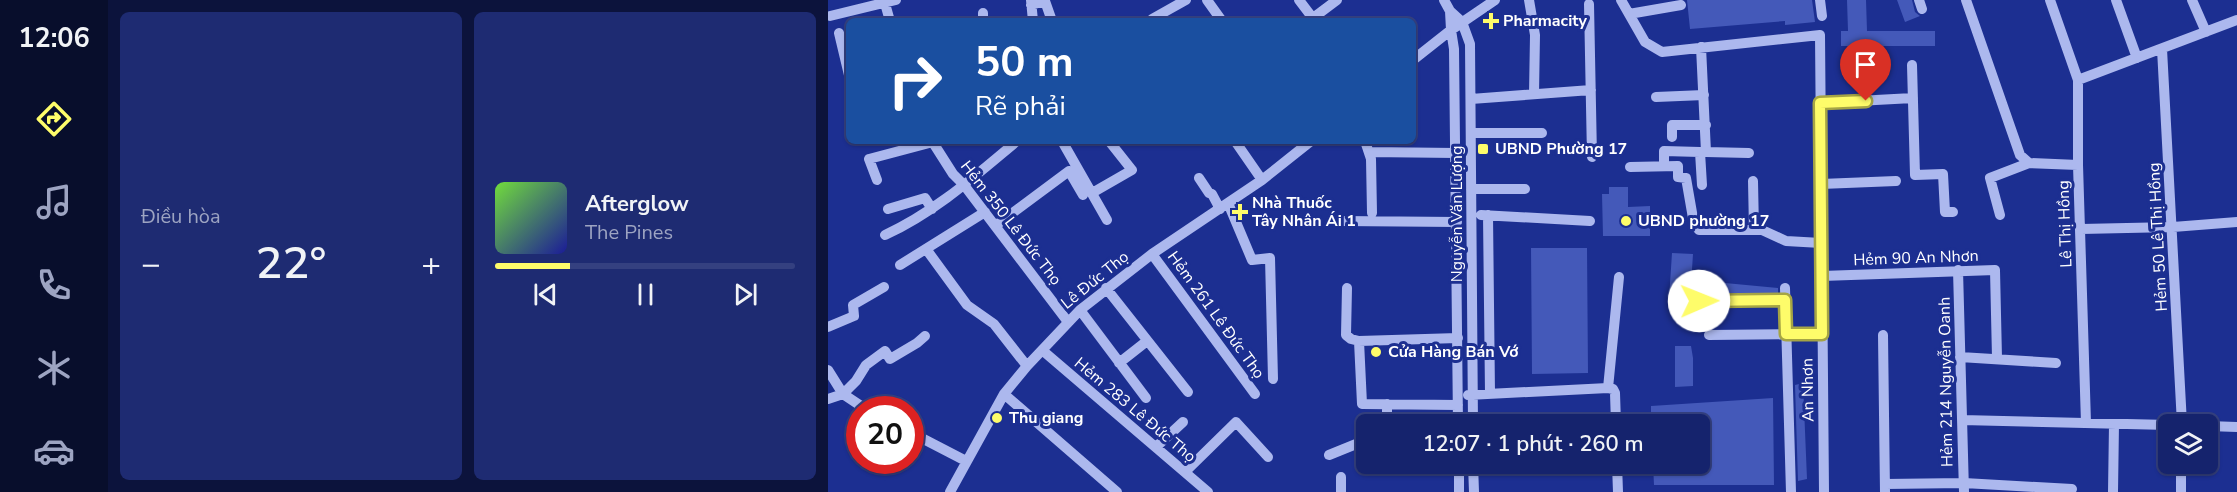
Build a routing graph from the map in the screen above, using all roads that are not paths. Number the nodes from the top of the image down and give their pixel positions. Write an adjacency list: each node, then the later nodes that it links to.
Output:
1 (897, 0): 15 (street)
2 (1186, 0): 26 (street)
3 (1207, 0): 27 (street)
4 (1299, 0): 28 (street)
5 (1337, 0): 29 (street)
6 (1444, 0): 19 (street, Nguyễn Văn Lượng)
7 (1495, 0): 31 (street)
8 (1529, 0): 43 (street)
9 (1621, 0): 20 (street)
10 (1820, 0): 22 (street)
11 (1966, 0): 65 (street)
12 (2050, 0): 41 (street)
13 (2115, 0): 38 (street)
14 (2192, 0): 33 (street)
15 (884, 1): 21 (street); 23 (street)
16 (1031, 2): 24 (street); 25 (street)
17 (1589, 4): 42 (street)
18 (1681, 5): 20 (street)
19 (1450, 11): 31 (street, Nguyễn Văn Lượng); 32 (street, Nguyễn Văn Lượng)
20 (1629, 15): 35 (street)
21 (830, 16)
22 (1821, 16)
23 (889, 18)
24 (1033, 18)
25 (1051, 18)
26 (1156, 18)
27 (1220, 18)
28 (1311, 18)
29 (1314, 18)
30 (2237, 20): 33 (street)
31 (1462, 22): 32 (street); 47 (street, Nguyễn Văn Lượng)
32 (1450, 30): 37 (street); 62 (street, Nguyễn Văn Lượng)
33 (2205, 32): 36 (street)
34 (839, 33): 39 (street)
35 (1701, 47): 44 (street); 48 (street, An Nhơn)
36 (2162, 49): 38 (street); 95 (street, Hẻm 50 Lê Thị Hồng)
37 (1416, 58)
38 (2136, 58): 41 (street)
39 (846, 62)
40 (1912, 65): 46 (street)
41 (2078, 80): 66 (street)
42 (1591, 90): 43 (street); 64 (street)
43 (1534, 94): 47 (street)
44 (1704, 96): 45 (street); 49 (street)
45 (1656, 97)
46 (1913, 98): 48 (street); 84 (street)
47 (1471, 99): 50 (street, Nguyễn Văn Lượng)
48 (1820, 103): 74 (street, An Nhơn)
49 (1706, 125): 52 (street); 61 (street)
50 (1471, 133): 51 (street); 77 (street, Nguyễn Văn Lượng)
51 (1542, 133)
52 (1672, 137)
53 (925, 144): 70 (street)
54 (933, 144): 75 (street, Hẻm 350 Lê Đức Thọ)
55 (1013, 144): 75 (street)
56 (1063, 144): 79 (street)
57 (1111, 144): 79 (street)
58 (1236, 144): 71 (street)
59 (1307, 144): 71 (street, Lê Đức Thọ)
60 (1367, 146): 62 (street); 85 (street)
61 (1703, 152): 63 (street); 67 (street); 76 (street)
62 (1456, 153): 89 (street, Nguyễn Văn Lượng)
63 (1749, 153)
64 (1592, 157)
65 (2030, 163): 66 (street, Lê Thị Hồng); 86 (street)
66 (2078, 165): 96 (street, Lê Thị Hồng)
67 (1665, 166): 68 (street); 97 (street)
68 (1630, 167)
69 (1199, 178): 80 (street)
70 (877, 180)
71 (1262, 180): 80 (street, Lê Đức Thọ)
72 (1752, 181): 97 (street)
73 (1896, 181): 74 (street)
74 (1821, 184): 99 (street, An Nhơn)
75 (964, 185): 82 (street); 83 (street, Hẻm 350 Lê Đức Thọ)
76 (1702, 185)
77 (1472, 189): 78 (street); 87 (street, Nguyễn Văn Lượng)
78 (1525, 189)
79 (1088, 194): 90 (street); 94 (street)
80 (1224, 206): 101 (street, Lê Đức Thọ); 128 (street)
81 (888, 209): 82 (street)
82 (932, 209): 98 (street)
83 (984, 212): 94 (street, Hẻm 350 Lê Đức Thọ); 102 (street)
84 (1953, 212)
85 (1372, 213)
86 (2000, 214)
87 (1472, 215): 88 (street); 89 (street); 135 (street, Nguyễn Văn Lượng)
88 (1488, 215): 92 (street); 134 (street)
89 (1457, 219): 91 (street); 118 (street, Nguyễn Văn Lượng)
90 (1107, 220)
91 (1341, 221)
92 (1590, 221)
93 (2237, 222): 95 (street)
94 (995, 226): 111 (street, Hẻm 350 Lê Đức Thọ)
95 (2173, 227): 96 (street); 145 (street, Hẻm 50 Lê Thị Hồng)
96 (2081, 229): 148 (street, Lê Thị Hồng)
97 (1754, 230): 99 (street)
98 (885, 235)
99 (1821, 243): 104 (street, An Nhơn)
100 (929, 253): 126 (street)
101 (1152, 254): 107 (street, Lê Đức Thọ); 133 (street, Hẻm 261 Lê Đức Thọ)
102 (900, 265)
103 (1958, 270): 104 (street, Hẻm 90 An Nhơn); 122 (street, Hẻm 214 Nguyễn Oanh); 123 (street, Hẻm 90 An Nhơn)
104 (1822, 276): 114 (street, An Nhơn)
105 (1619, 277): 129 (street)
106 (884, 287): 112 (street)
107 (1106, 288): 110 (street, Lê Đức Thọ); 119 (street)
108 (1347, 288): 120 (street)
109 (1699, 301): 113 (street)
110 (1080, 310): 111 (street, Lê Đức Thọ); 124 (street)
111 (1068, 322): 121 (street, Lê Đức Thọ)
112 (828, 327)
113 (1786, 334): 114 (street); 115 (street); 176 (street)
114 (1822, 334): 177 (street, An Nhơn)
115 (1709, 335)
116 (1883, 335): 165 (street)
117 (925, 336): 131 (street)
118 (1458, 338): 120 (street); 139 (street, Nguyễn Văn Lượng)
119 (1147, 340): 124 (street); 130 (street)
120 (1359, 341): 140 (street)
121 (1042, 350): 126 (street, Lê Đức Thọ); 155 (street, Hẻm 283 Lê Đức Thọ)
122 (1960, 357): 123 (street); 146 (street, Hẻm 214 Nguyễn Oanh)
123 (1997, 358): 125 (street)
124 (1119, 363): 137 (street)
125 (2056, 363)
126 (1027, 366): 132 (street, Lê Đức Thọ)
127 (828, 370): 131 (street)
128 (1273, 379)
129 (1608, 387): 134 (street); 144 (street)
130 (1188, 392)
131 (843, 394): 136 (street); 138 (street)
132 (1004, 394): 158 (street, Lê Đức Thọ); 170 (street)
133 (1256, 394)
134 (1490, 394): 135 (street)
135 (1473, 395): 139 (street); 143 (street, Nguyễn Văn Lượng)
136 (846, 396)
137 (1146, 398)
138 (828, 399)
139 (1458, 400): 140 (street); 142 (street, Nguyễn Văn Lượng)
140 (1387, 405): 141 (street)
141 (1387, 414)
142 (1458, 414)
143 (1473, 414)
144 (1616, 414)
145 (2182, 414)
146 (1962, 420): 148 (street); 166 (street, Hẻm 214 Nguyễn Oanh)
147 (1183, 422): 155 (street)
148 (2086, 423): 149 (street)
149 (2114, 424): 150 (street); 178 (street)
150 (2158, 425)
151 (2218, 426): 152 (street)
152 (2237, 427)
153 (924, 439): 158 (street)
154 (1356, 444): 156 (street)
155 (1156, 447): 159 (street, Hẻm 283 Lê Đức Thọ)
156 (1329, 455)
157 (1268, 457): 159 (street)
158 (966, 461): 169 (street, Lê Đức Thọ)
159 (1185, 472): 171 (street, Hẻm 283 Lê Đức Thọ)
160 (1459, 474): 173 (street)
161 (1473, 474): 174 (street)
162 (1617, 474): 175 (street)
163 (2181, 474): 179 (street)
164 (1341, 477): 172 (street)
165 (1885, 488): 166 (street)
166 (1964, 488): 168 (street)
167 (2072, 489): 168 (street)
168 (2024, 490)
169 (950, 492)
170 (1117, 492)
171 (1208, 492)
172 (1341, 492)
173 (1459, 492)
174 (1474, 492)
175 (1618, 492)
176 (1791, 492)
177 (1824, 492)
178 (2113, 492)
179 (2181, 492)

